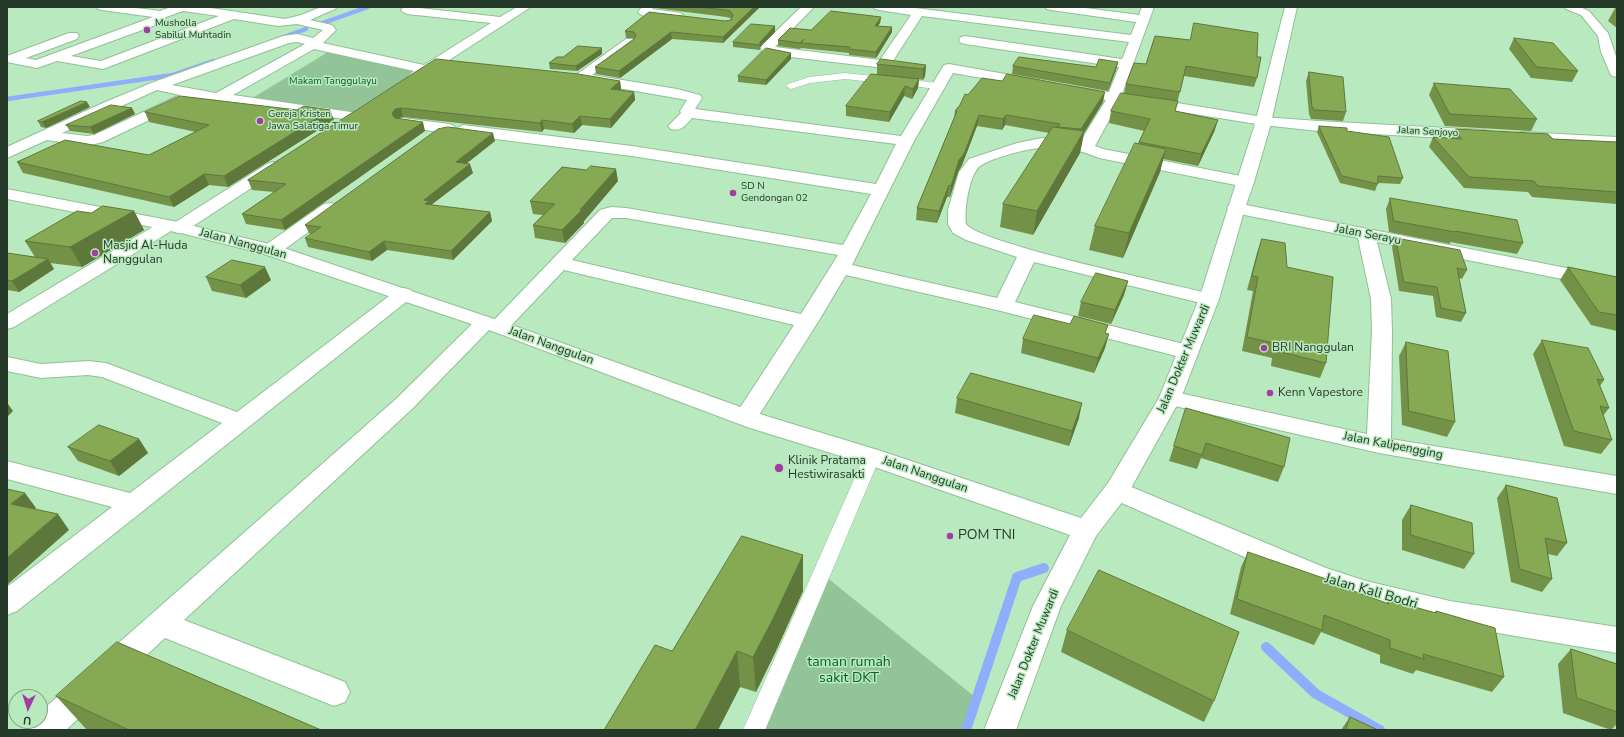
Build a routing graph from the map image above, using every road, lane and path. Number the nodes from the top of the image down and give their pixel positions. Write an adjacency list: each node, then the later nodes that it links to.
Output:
1 (102, 7): 12 (street)
2 (182, 7): 16 (street); 17 (street)
3 (331, 7): 20 (street)
4 (525, 7): 21 (street)
5 (648, 7): 18 (street)
6 (808, 7): 29 (street)
7 (879, 7): 13 (street)
8 (1051, 7): 15 (street)
9 (1291, 7): 47 (street, Jalan Dokter Muwardi)
10 (1570, 7): 34 (street)
11 (407, 10): 21 (street)
12 (138, 12): 16 (street); 19 (street)
13 (919, 12): 14 (street); 29 (street)
14 (980, 13): 23 (street); 35 (street)
15 (1145, 13): 23 (street)
16 (161, 15): 26 (street)
17 (233, 15): 20 (street); 26 (street)
18 (689, 18)
19 (117, 20)
20 (299, 21): 25 (street)
21 (502, 22): 31 (street)
22 (81, 33): 27 (street)
23 (1136, 39): 30 (street)
24 (630, 42): 37 (street)
25 (314, 44): 31 (street); 39 (street); 42 (street)
26 (56, 57): 27 (street)
27 (37, 64): 33 (street)
28 (459, 64): 31 (street)
29 (884, 64): 32 (street)
30 (1127, 64): 35 (street); 43 (street)
31 (431, 65): 38 (street)
32 (898, 66)
33 (69, 71)
34 (1617, 73)
35 (940, 75): 40 (lane); 43 (street, Jalan Senjoyo); 54 (street)
36 (565, 76): 37 (street)
37 (580, 77): 45 (street)
38 (405, 82)
39 (156, 86): 41 (street); 52 (street)
40 (792, 86)
41 (194, 94): 42 (street); 52 (street)
42 (219, 97): 46 (street)
43 (1114, 98): 47 (street, Jalan Senjoyo); 56 (street)
44 (365, 107): 46 (street)
45 (689, 113): 49 (street); 54 (street)
46 (351, 116): 50 (street)
47 (1263, 121): 55 (street, Jalan Senjoyo); 59 (street, Jalan Dokter Muwardi)
48 (403, 122): 51 (street)
49 (676, 126)
50 (331, 129)
51 (449, 129): 53 (street); 60 (street)
52 (45, 135): 57 (street)
53 (425, 140)
54 (906, 140): 60 (street)
55 (1617, 142)
56 (1084, 147): 59 (street); 67 (street)
57 (7, 153)
58 (285, 159): 64 (street)
59 (1246, 182): 63 (street, Jalan Dokter Muwardi)
60 (880, 190): 68 (street)
61 (7, 194): 64 (street, Jalan Nanggulan)
62 (343, 199): 66 (street)
63 (1236, 208): 65 (street, Jalan Serayu); 72 (street, Jalan Dokter Muwardi)
64 (172, 227): 66 (street, Jalan Nanggulan); 75 (street)
65 (1366, 234): 70 (street, Jalan Serayu); 82 (street)
66 (271, 250): 71 (street, Jalan Nanggulan)
67 (1028, 254): 72 (street); 73 (street)
68 (845, 260): 69 (street); 73 (street); 74 (street)
69 (559, 263): 74 (street); 76 (street)
70 (1617, 284)
71 (404, 294): 76 (street, Jalan Nanggulan); 81 (street)
72 (1209, 299): 77 (street, Jalan Dokter Muwardi)
73 (1002, 305): 77 (street)
74 (808, 322): 80 (street)
75 (7, 324)
76 (491, 325): 80 (street, Jalan Nanggulan); 90 (street)
77 (1188, 352): 79 (street, Jalan Dokter Muwardi)
78 (7, 364): 81 (street)
79 (1170, 398): 82 (street, Jalan Kalipengging); 86 (street, Jalan Dokter Muwardi)
80 (746, 417): 83 (street, Jalan Nanggulan)
81 (239, 421): 87 (street)
82 (1379, 445): 85 (street, Jalan Kalipengging)
83 (872, 457): 88 (street, Jalan Nanggulan); 94 (lane)
84 (7, 470): 87 (street)
85 (1617, 485)
86 (1117, 490): 88 (street, Jalan Dokter Muwardi); 91 (street, Jalan Kali Bodri)
87 (136, 504): 89 (street)
88 (1086, 530): 95 (street, Jalan Dokter Muwardi)
89 (7, 603)
90 (161, 624): 92 (street); 93 (street)
91 (1617, 640)
92 (334, 692)
93 (43, 730)
94 (754, 730)
95 (1000, 730)

